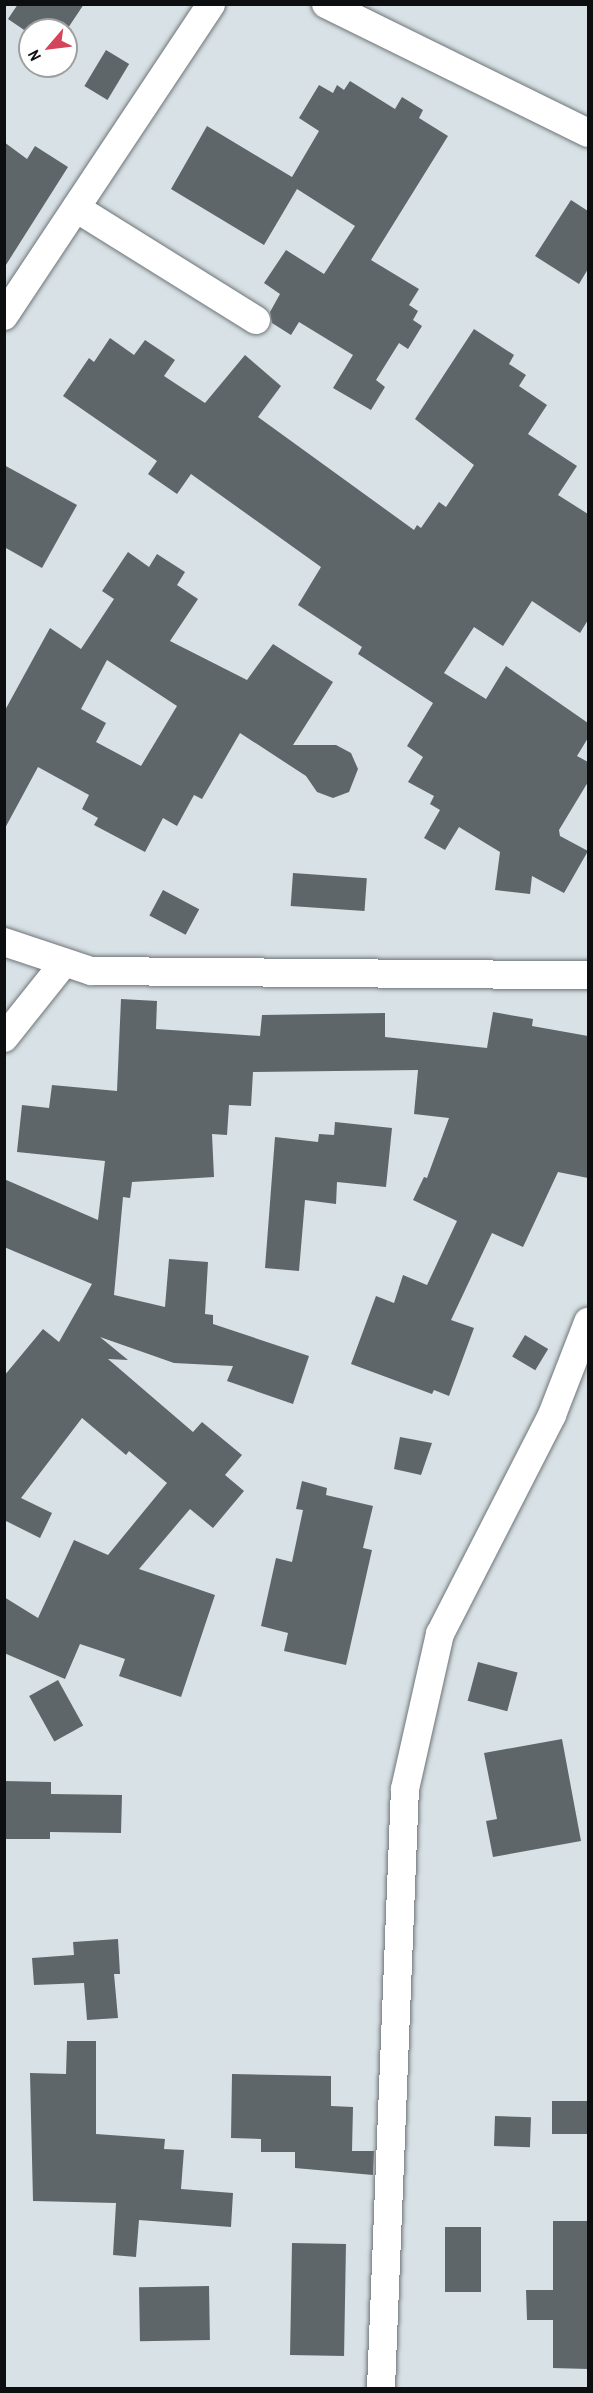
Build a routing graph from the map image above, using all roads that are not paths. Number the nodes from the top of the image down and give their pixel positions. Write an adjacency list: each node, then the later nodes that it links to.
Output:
1 (211, 4): 4 (street)
2 (326, 4): 3 (street)
3 (588, 133)
4 (76, 208): 5 (street); 6 (street)
5 (4, 316)
6 (256, 320)
7 (4, 942): 8 (street)
8 (63, 963): 9 (street); 10 (street)
9 (588, 975)
10 (4, 1038)
11 (588, 1322): 12 (street)
12 (381, 2388)

